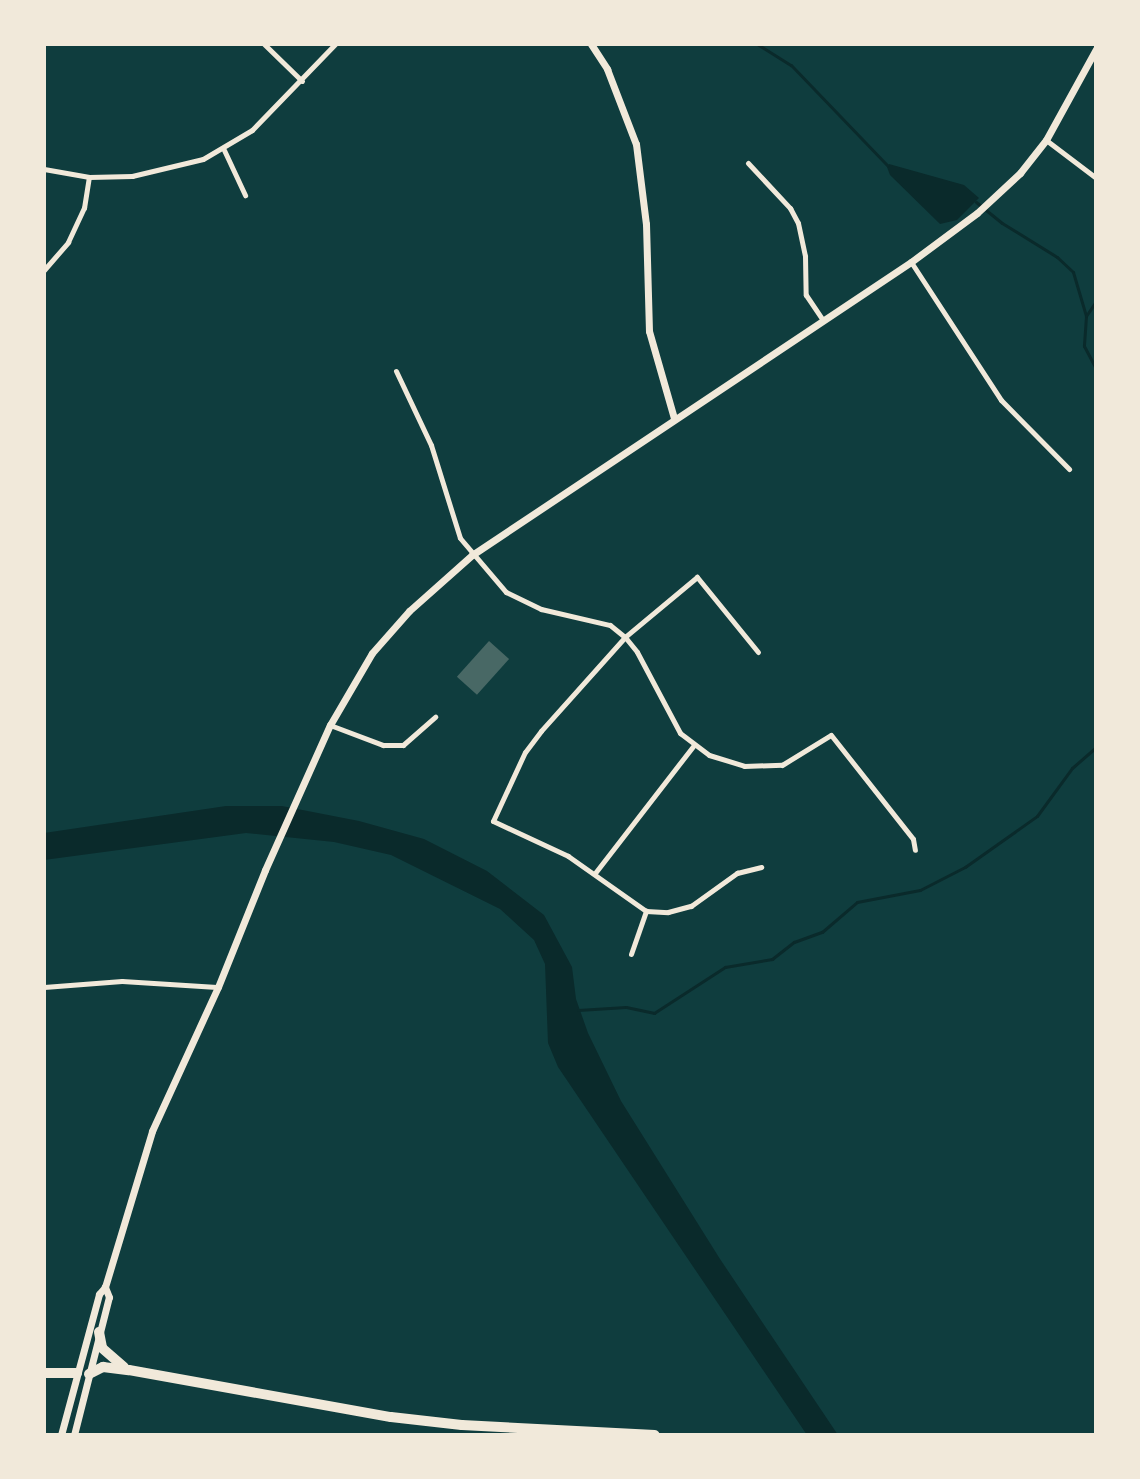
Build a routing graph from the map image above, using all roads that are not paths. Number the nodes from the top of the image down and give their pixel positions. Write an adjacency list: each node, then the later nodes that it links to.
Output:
1 (264, 44): 5 (street)
2 (335, 44): 5 (street)
3 (591, 44): 17 (street)
4 (1096, 49): 6 (street)
5 (302, 81): 7 (street)
6 (1046, 140): 11 (street); 13 (street)
7 (224, 150): 10 (street); 12 (street)
8 (748, 163): 15 (street)
9 (44, 169): 10 (street)
10 (89, 177): 14 (street)
11 (1096, 178)
12 (245, 195)
13 (911, 262): 15 (street); 18 (street)
14 (44, 270)
15 (823, 321): 17 (street)
16 (396, 371): 19 (street)
17 (674, 418): 19 (street)
18 (1069, 469)
19 (472, 555): 20 (street); 23 (street)
20 (625, 637): 21 (street); 24 (street); 27 (street)
21 (758, 652)
22 (435, 717): 23 (street)
23 (330, 725): 31 (street)
24 (693, 746): 25 (street); 27 (street)
25 (915, 850)
26 (761, 867): 28 (street)
27 (595, 873): 28 (street)
28 (646, 911): 29 (street)
29 (631, 954)
30 (44, 987): 31 (street)
31 (218, 987): 32 (street)
32 (105, 1287): 33 (street); 36 (street)
33 (99, 1332): 34 (highway); 37 (street)
34 (129, 1370): 37 (highway); 40 (highway)
35 (44, 1373): 36 (highway)
36 (77, 1373): 37 (street); 38 (street)
37 (89, 1374): 39 (street)
38 (61, 1435)
39 (74, 1435)
40 (655, 1435)

